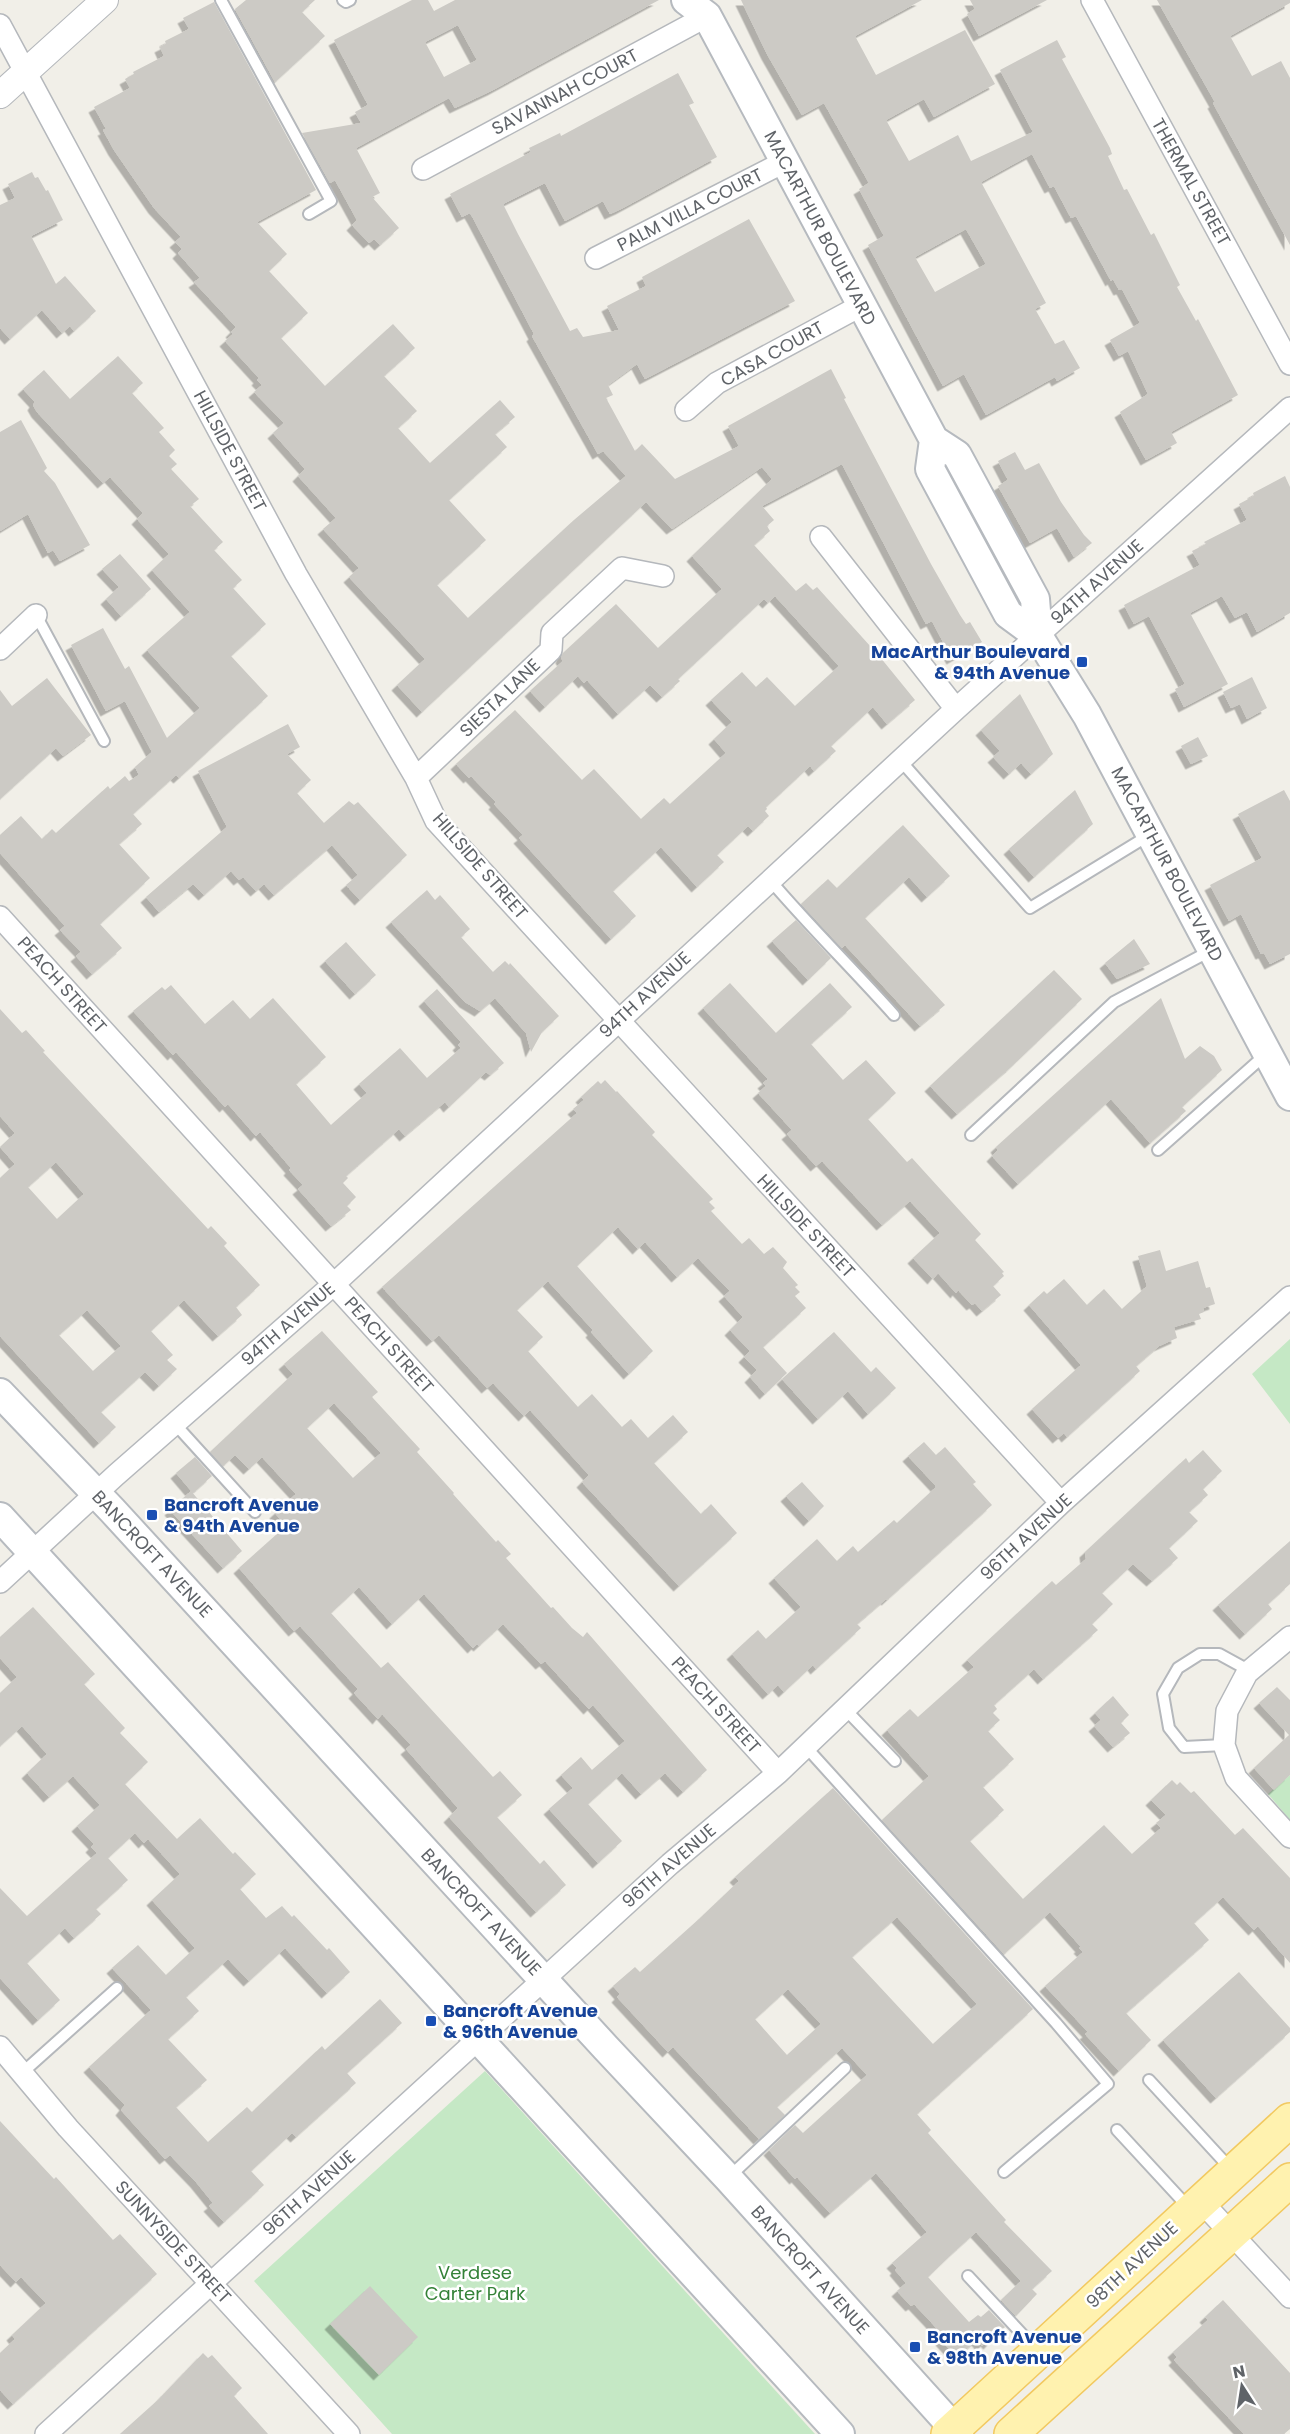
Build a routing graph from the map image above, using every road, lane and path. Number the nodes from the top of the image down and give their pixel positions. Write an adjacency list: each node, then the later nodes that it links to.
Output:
1 (105, 0): 8 (street)
2 (221, 0): 12 (lane)
3 (343, 0): 4 (lane)
4 (350, 0)
5 (1092, 0): 15 (street, THERMAL STREET)
6 (700, 5): 10 (main road, MACARTHUR BOULEVARD); 11 (street, SAVANNAH COURT)
7 (0, 25): 8 (street, HILLSIDE STREET)
8 (25, 72): 9 (street); 26 (street, HILLSIDE STREET)
9 (0, 95)
10 (784, 162): 13 (street, PALM VILLA COURT); 14 (main road, MACARTHUR BOULEVARD)
11 (423, 169)
12 (309, 214)
13 (596, 258)
14 (862, 305): 17 (street, CASA COURT); 21 (main road, MACARTHUR BOULEVARD)
15 (1290, 364)
16 (1290, 408): 21 (street, 94TH AVENUE)
17 (686, 410)
18 (821, 537): 23 (street)
19 (663, 576): 26 (street, SIESTA LANE)
20 (36, 615): 22 (street); 24 (lane)
21 (1038, 636): 23 (street, 94TH AVENUE); 27 (main road, MACARTHUR BOULEVARD)
22 (0, 649)
23 (956, 709): 25 (street, 94TH AVENUE)
24 (104, 741)
25 (900, 760): 27 (lane); 28 (street, 94TH AVENUE)
26 (416, 778): 32 (street, HILLSIDE STREET)
27 (1151, 834): 30 (main road, MACARTHUR BOULEVARD)
28 (770, 880): 31 (lane); 32 (street, 94TH AVENUE)
29 (0, 917): 37 (street, PEACH STREET)
30 (1213, 950): 33 (main road, MACARTHUR BOULEVARD); 35 (lane)
31 (894, 1015)
32 (618, 1020): 37 (street, 94TH AVENUE); 42 (street, HILLSIDE STREET)
33 (1268, 1053): 34 (main road, MACARTHUR BOULEVARD); 36 (lane)
34 (1290, 1096)
35 (971, 1135)
36 (1158, 1150)
37 (334, 1284): 40 (street, 94TH AVENUE); 53 (street, PEACH STREET)
38 (1290, 1297): 42 (street, 96TH AVENUE)
39 (0, 1393): 41 (main road, BANCROFT AVENUE)
40 (175, 1424): 41 (street, 94TH AVENUE); 43 (lane)
41 (96, 1493): 45 (street, 94TH AVENUE); 55 (main road, BANCROFT AVENUE)
42 (1061, 1503): 49 (street, 96TH AVENUE)
43 (255, 1512)
44 (0, 1517): 45 (main road)
45 (32, 1552): 46 (street, 94TH AVENUE); 57 (main road)
46 (0, 1582)
47 (1290, 1637): 48 (street)
48 (1251, 1671): 50 (street); 50 (lane)
49 (845, 1709): 51 (street, 96TH AVENUE); 52 (lane)
50 (1224, 1745): 54 (street)
51 (806, 1747): 53 (street, 96TH AVENUE); 65 (lane)
52 (895, 1761)
53 (778, 1773): 55 (street, 96TH AVENUE)
54 (1290, 1837)
55 (543, 1980): 57 (street, 96TH AVENUE); 66 (main road, BANCROFT AVENUE)
56 (117, 1988): 60 (lane)
57 (478, 2039): 71 (street, 96TH AVENUE); 77 (main road)
58 (0, 2047): 60 (street, SUNNYSIDE STREET)
59 (845, 2068): 66 (lane)
60 (22, 2073): 71 (street, SUNNYSIDE STREET)
61 (1149, 2080): 64 (lane)
62 (1290, 2120): 64 (main road, 98TH AVENUE)
63 (1117, 2130): 68 (lane)
64 (1232, 2171): 68 (main road, 98TH AVENUE)
65 (1004, 2172)
66 (728, 2178): 74 (main road, BANCROFT AVENUE)
67 (1290, 2180): 69 (main road)
68 (1196, 2206): 69 (street); 73 (main road, 98TH AVENUE)
69 (1231, 2235): 72 (street); 78 (main road)
70 (968, 2276): 73 (lane)
71 (211, 2283): 75 (street, 96TH AVENUE); 76 (street, SUNNYSIDE STREET)
72 (1290, 2297)
73 (1038, 2351): 74 (main road, 98TH AVENUE)
74 (954, 2432)
75 (46, 2434)
76 (349, 2434)
77 (840, 2434)
78 (1011, 2434)

